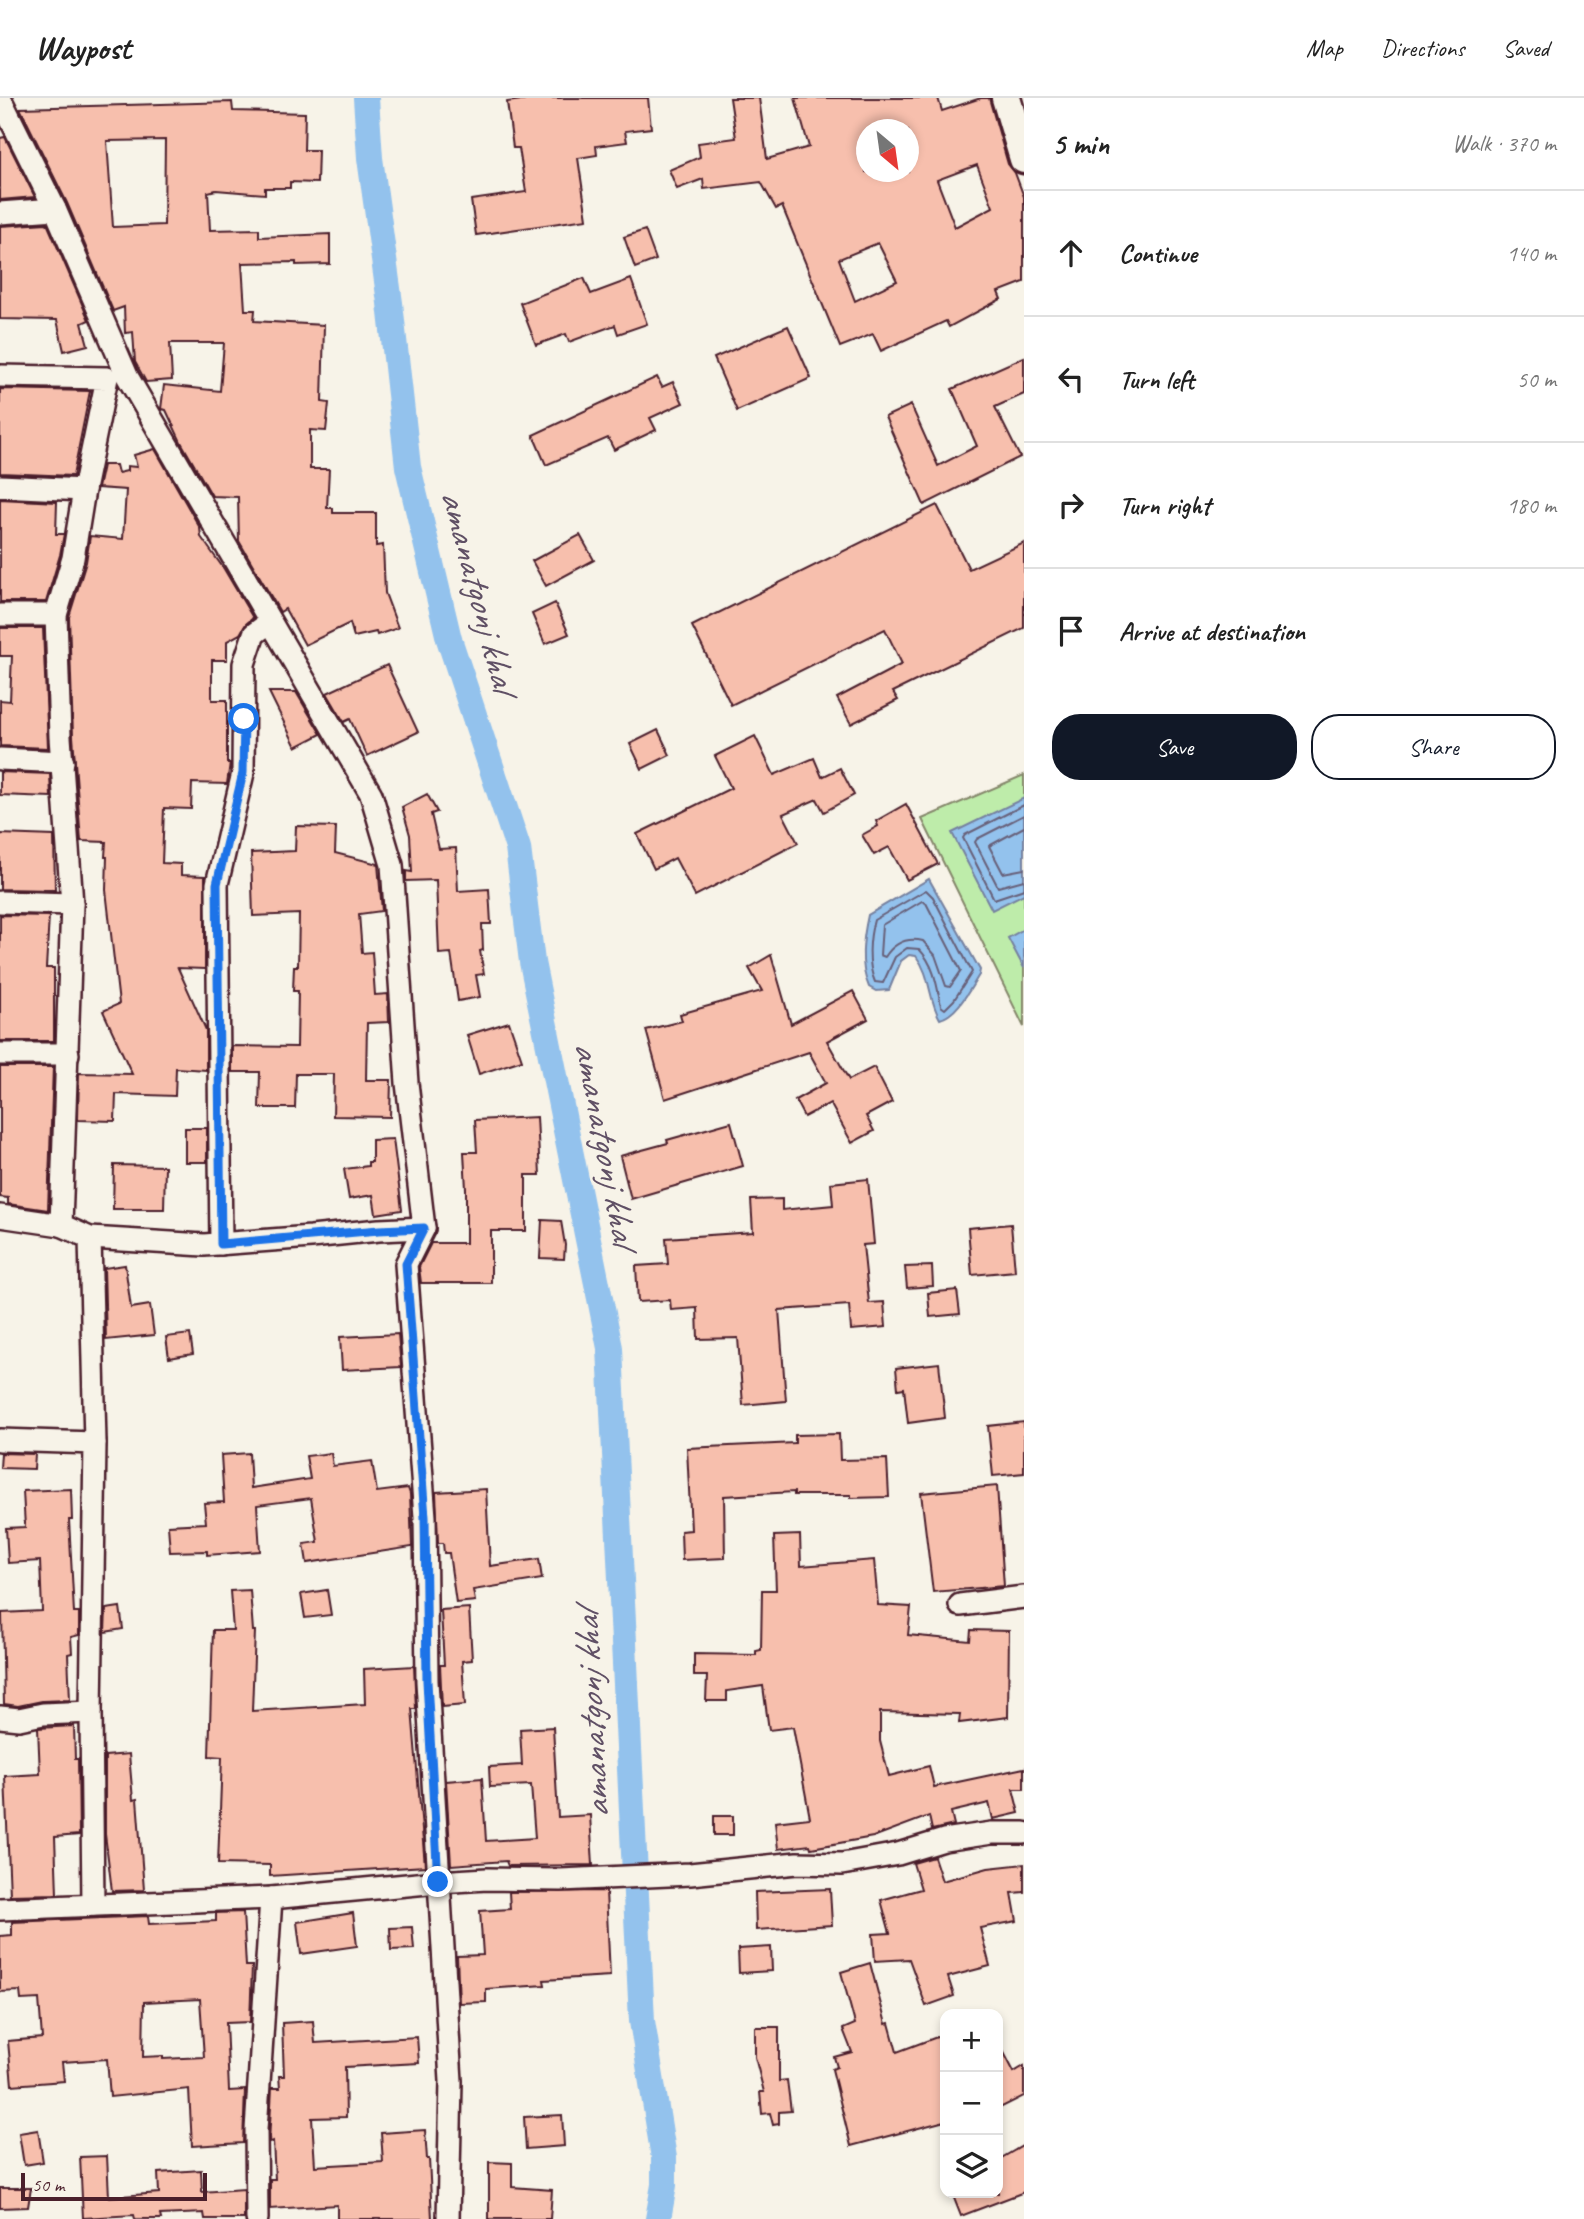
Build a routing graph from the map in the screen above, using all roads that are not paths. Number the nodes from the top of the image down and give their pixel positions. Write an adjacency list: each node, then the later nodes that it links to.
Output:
1 (0, 98): 3 (street)
2 (1006, 98): 4 (main road)
3 (8, 130): 5 (street)
4 (1024, 159)
5 (55, 209): 6 (street); 8 (street)
6 (0, 213)
7 (0, 376): 8 (street)
8 (117, 377): 10 (street); 13 (street)
9 (0, 486): 10 (street)
10 (84, 489): 12 (street)
11 (0, 615): 12 (street)
12 (55, 615): 15 (street)
13 (270, 622): 22 (street); 24 (street)
14 (0, 759): 15 (street)
15 (63, 762): 17 (street)
16 (0, 902): 17 (street)
17 (72, 904): 19 (street)
18 (0, 1054): 19 (street)
19 (68, 1054): 21 (street)
20 (0, 1216): 21 (street)
21 (61, 1225): 23 (street)
22 (424, 1228): 24 (street); 32 (street)
23 (90, 1238): 24 (street); 26 (street)
24 (221, 1244)
25 (0, 1440): 26 (street)
26 (95, 1443): 29 (street)
27 (1024, 1597): 28 (street)
28 (960, 1605)
29 (91, 1712): 30 (street); 34 (street)
30 (0, 1717)
31 (1024, 1833): 32 (street)
32 (438, 1882): 33 (street); 37 (street)
33 (271, 1898): 34 (street); 36 (street)
34 (93, 1905): 35 (street)
35 (0, 1909)
36 (257, 2219)
37 (448, 2219)

